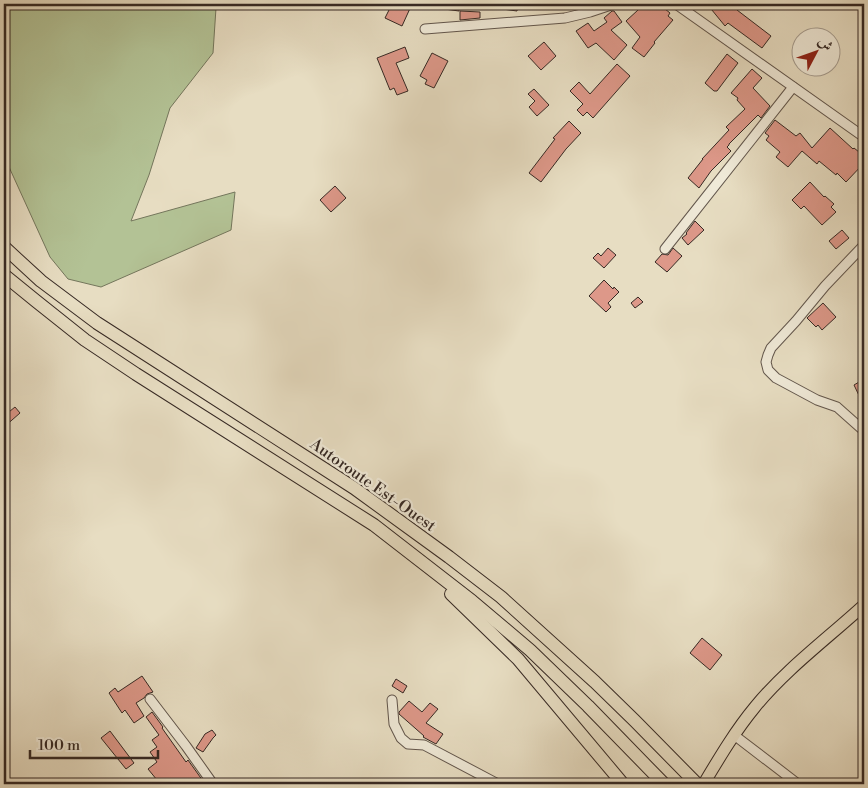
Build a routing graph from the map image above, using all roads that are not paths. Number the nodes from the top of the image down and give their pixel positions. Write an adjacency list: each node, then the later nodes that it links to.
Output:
1 (614, 4): 3 (street)
2 (676, 4): 4 (street)
3 (425, 29)
4 (793, 88): 5 (street); 8 (street)
5 (864, 137)
6 (864, 245): 10 (street)
7 (4, 247): 16 (highway, Autoroute Est-Ouest)
8 (665, 249)
9 (4, 274): 11 (highway, Autoroute Est-Ouest)
10 (864, 431)
11 (406, 551): 19 (highway); 20 (highway, Autoroute Est-Ouest)
12 (864, 605): 15 (main road)
13 (150, 698): 17 (street)
14 (392, 700): 18 (street)
15 (734, 734): 16 (main road); 21 (street)
16 (701, 782)
17 (213, 784)
18 (498, 784)
19 (623, 784)
20 (664, 784)
21 (798, 784)

